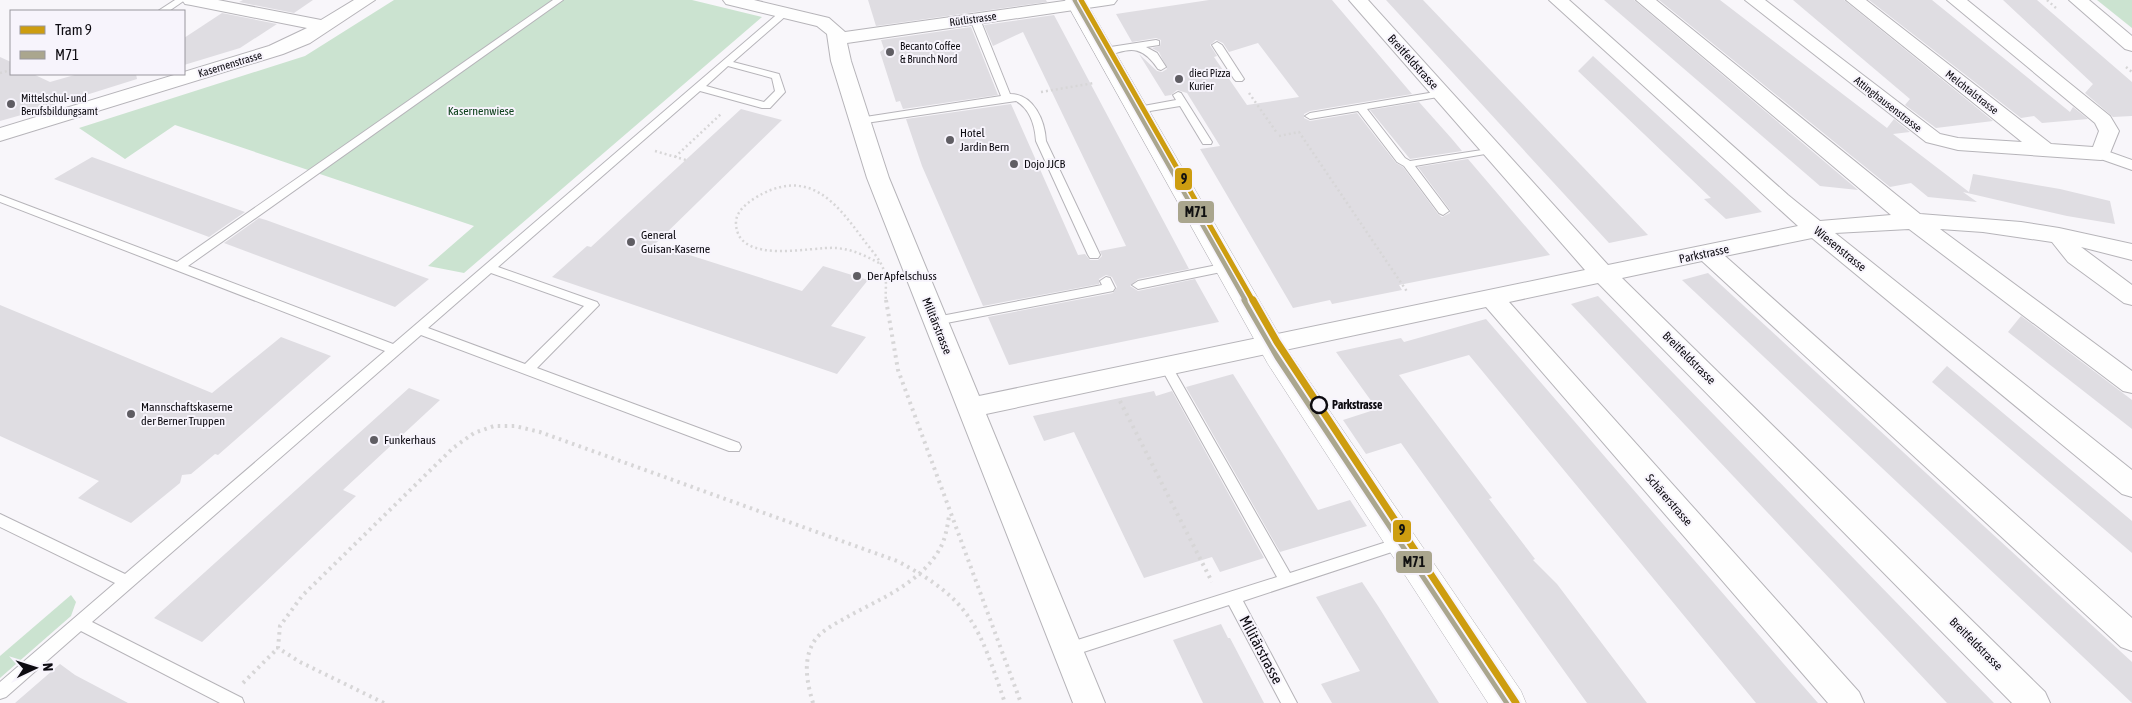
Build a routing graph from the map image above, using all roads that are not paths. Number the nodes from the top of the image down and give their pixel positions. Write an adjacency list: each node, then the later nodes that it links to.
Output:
1 (170, 0): 17 (lane)
2 (181, 0): 18 (lane)
3 (191, 0): 21 (street)
4 (366, 0): 21 (street, Kasernenstrasse)
5 (558, 0): 53 (lane)
6 (732, 0): 16 (street)
7 (1108, 0): 15 (street, Rütlistrasse)
8 (1358, 0): 32 (street, Breitfeldstrasse)
9 (1558, 0): 48 (street, Wiesenstrasse)
10 (1645, 0): 47 (street)
11 (1754, 0): 41 (street, Attinghausenstrasse)
12 (1855, 0): 41 (street, Melchtalstrasse)
13 (1956, 0): 42 (street)
14 (2078, 0): 25 (street)
15 (1077, 2): 20 (street, Rütlistrasse); 27 (street)
16 (757, 3): 19 (street)
17 (154, 10)
18 (165, 10)
19 (784, 13): 22 (street); 28 (lane)
20 (975, 19): 22 (street, Rütlistrasse); 33 (lane)
21 (324, 26): 38 (street, Kasernenstrasse)
22 (838, 39): 37 (street, Militärstrasse)
23 (1156, 42): 26 (lane)
24 (1217, 45): 30 (lane)
25 (2132, 45)
26 (1135, 46): 27 (lane); 29 (lane)
27 (1104, 51): 35 (street)
28 (726, 63): 31 (lane); 31 (lane)
29 (1162, 67)
30 (1240, 79)
31 (698, 87): 55 (lane)
32 (1441, 94): 34 (lane); 40 (street, Breitfeldstrasse)
33 (1013, 98): 37 (lane); 52 (lane)
34 (1360, 107): 36 (lane); 43 (lane)
35 (1138, 110): 39 (lane); 54 (street)
36 (1310, 116)
37 (859, 121): 61 (street, Militärstrasse)
38 (0, 135)
39 (1207, 142)
40 (1491, 150): 43 (lane); 56 (street, Breitfeldstrasse)
41 (2045, 150): 42 (street)
42 (2100, 154): 44 (street)
43 (1409, 164): 46 (lane)
44 (2132, 165)
45 (0, 198): 53 (lane)
46 (1443, 211)
47 (1915, 221): 48 (street, Parkstrasse); 49 (street, Parkstrasse); 67 (street)
48 (1816, 229): 51 (street, Parkstrasse); 70 (street, Wiesenstrasse)
49 (2059, 236): 50 (street, Parkstrasse); 59 (street)
50 (2132, 252)
51 (1707, 253): 56 (street, Parkstrasse); 77 (street)
52 (1094, 256)
53 (178, 267): 64 (lane)
54 (1227, 267): 58 (lane); 63 (street)
55 (489, 268): 62 (lane); 66 (lane)
56 (1604, 274): 60 (street, Parkstrasse); 85 (street, Breitfeldstrasse)
57 (1106, 281): 61 (lane)
58 (1138, 285)
59 (2132, 297)
60 (1491, 298): 63 (street, Parkstrasse); 84 (street, Schärerstrasse)
61 (936, 322): 68 (street, Militärstrasse)
62 (418, 330): 64 (lane); 66 (lane)
63 (1270, 343): 65 (street, Parkstrasse); 72 (street)
64 (395, 350): 74 (lane)
65 (1166, 366): 68 (street, Parkstrasse); 73 (lane)
66 (527, 370): 69 (lane)
67 (2132, 384)
68 (970, 408): 78 (street, Militärstrasse)
69 (734, 447)
70 (2132, 486)
71 (0, 520): 74 (lane)
72 (1402, 543): 73 (lane); 83 (street)
73 (1286, 580): 75 (lane)
74 (127, 582): 76 (lane)
75 (1227, 599): 78 (lane); 82 (lane, Militärstrasse)
76 (80, 623): 79 (lane); 80 (lane)
77 (2132, 637)
78 (1068, 650): 81 (street, Militärstrasse)
79 (0, 692)
80 (232, 701)
81 (1089, 703)
82 (1289, 703)
83 (1508, 703)
84 (1848, 703)
85 (2034, 703)

